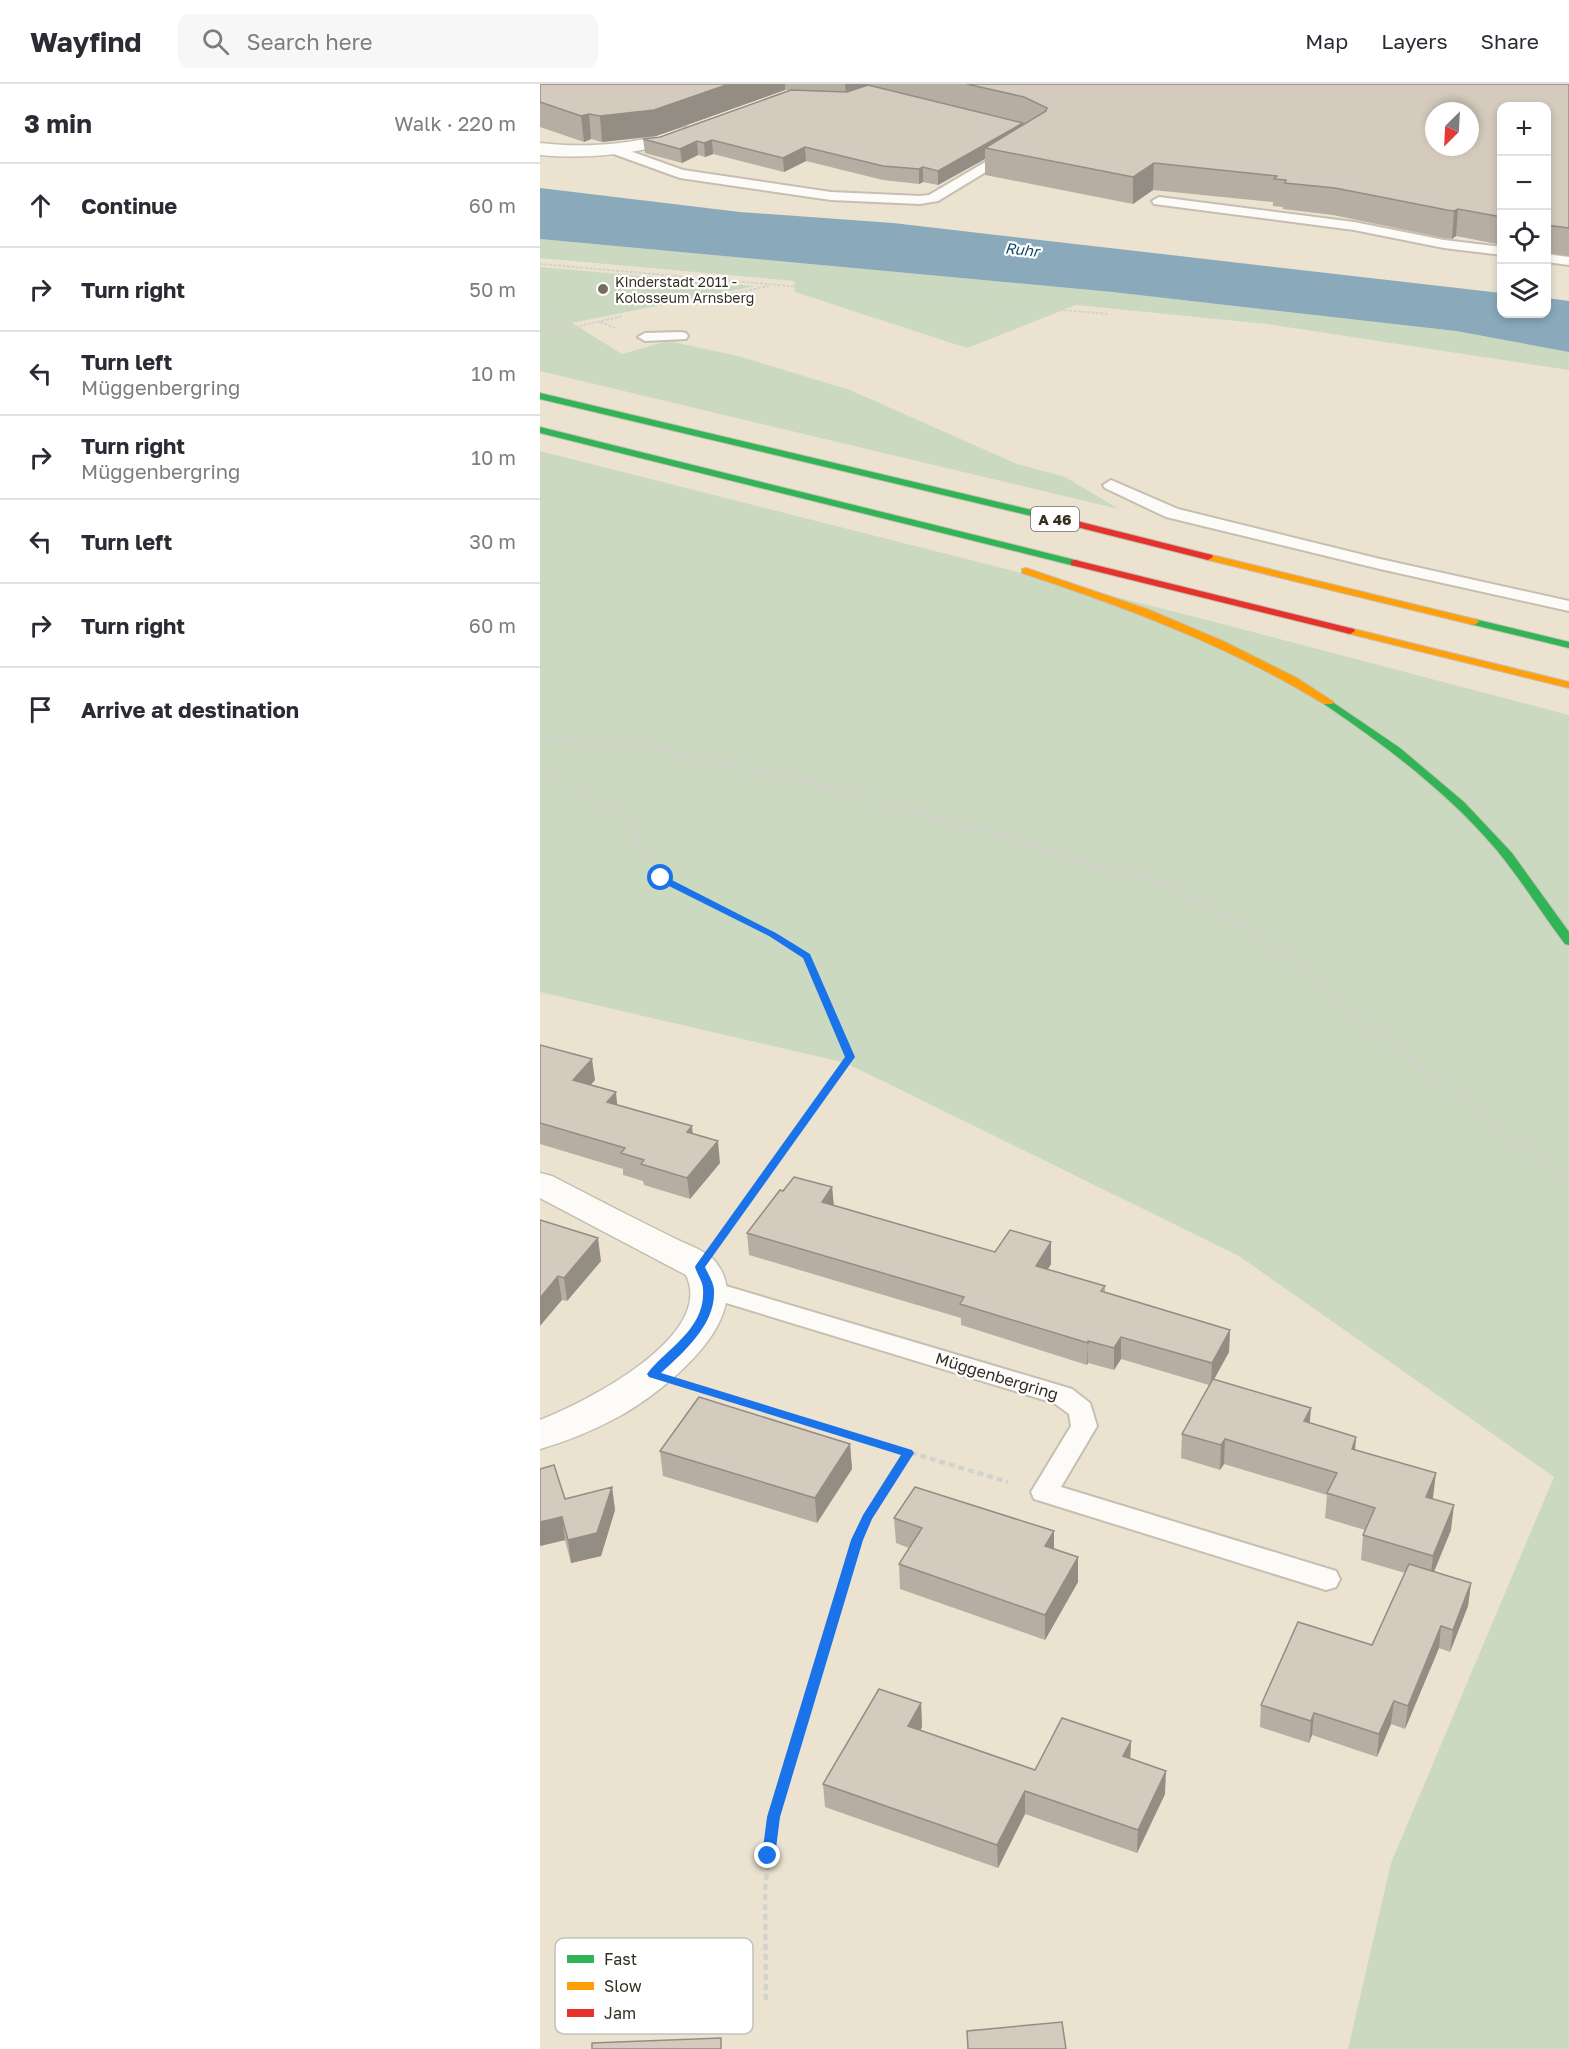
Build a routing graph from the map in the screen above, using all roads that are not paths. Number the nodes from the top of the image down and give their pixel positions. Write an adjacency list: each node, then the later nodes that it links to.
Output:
1 (702, 128): 4 (street)
2 (1022, 146): 4 (lane)
3 (540, 149): 4 (street)
4 (616, 150)
5 (1159, 201): 6 (lane)
6 (1497, 250)
7 (1551, 259): 8 (lane)
8 (1569, 261)
9 (681, 336): 10 (lane)
10 (645, 337)
11 (540, 396): 18 (highway, A 46)
12 (540, 430): 13 (highway, A 46)
13 (744, 481): 15 (highway); 19 (highway, A 46)
14 (1111, 485): 17 (lane)
15 (947, 546)
16 (1011, 566): 20 (highway)
17 (1569, 606)
18 (1569, 645)
19 (1569, 685)
20 (1569, 941)
21 (540, 1184): 22 (street, Müggenbergring)
22 (704, 1278): 23 (street); 24 (lane, Müggenbergring)
23 (540, 1435)
24 (1326, 1579)

